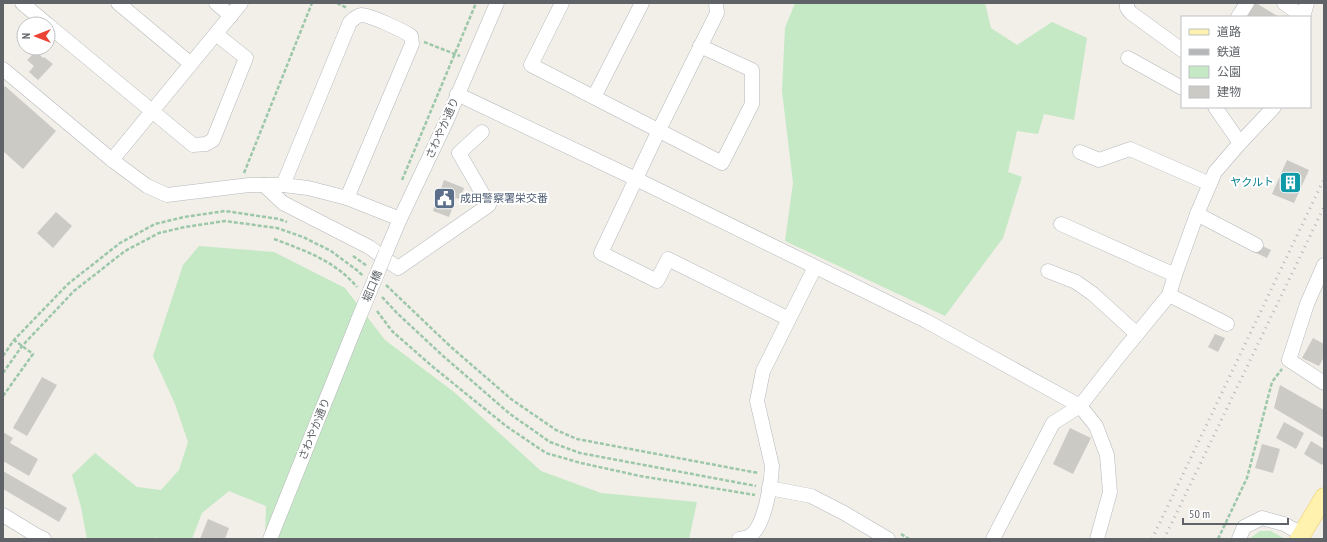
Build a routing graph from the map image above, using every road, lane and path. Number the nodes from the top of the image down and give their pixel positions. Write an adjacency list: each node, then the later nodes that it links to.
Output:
1 (22, 3): 14 (street)
2 (118, 3): 26 (street)
3 (216, 3): 15 (street)
4 (241, 3): 15 (street)
5 (312, 3): 43 (path)
6 (497, 3): 25 (street, さわやか通り)
7 (562, 3): 30 (street)
8 (642, 3): 30 (street)
9 (716, 3): 22 (street)
10 (1127, 3): 23 (street)
11 (1247, 3): 16 (street)
12 (1284, 3): 17 (street)
13 (1307, 3): 18 (street)
14 (37, 16)
15 (231, 16): 20 (street)
16 (1239, 16)
17 (1302, 16)
18 (1303, 16)
19 (56, 31): 33 (street)
20 (216, 34): 26 (street); 33 (street)
21 (410, 36): 25 (path); 42 (street); 44 (street)
22 (700, 46): 34 (street); 34 (street)
23 (1181, 49)
24 (1128, 58): 28 (street)
25 (471, 60): 29 (street, さわやか通り)
26 (191, 64): 33 (street)
27 (3, 69): 38 (street)
28 (1181, 87)
29 (457, 94): 39 (street); 46 (street, さわやか通り)
30 (594, 97): 34 (street)
31 (1216, 108): 36 (street)
32 (1273, 108): 36 (street)
33 (152, 111): 38 (street)
34 (659, 130): 39 (street)
35 (482, 132): 41 (street)
36 (1240, 143): 40 (street)
37 (1080, 152): 40 (street)
38 (112, 160): 43 (street)
39 (636, 179): 54 (street); 64 (street)
40 (1210, 184): 45 (street)
41 (264, 185): 42 (street); 43 (street)
42 (283, 185): 44 (street)
43 (239, 186)
44 (347, 198): 46 (street)
45 (1197, 214): 50 (street); 57 (street)
46 (400, 219): 52 (street, さわやか通り)
47 (293, 224): 68 (path)
48 (1061, 224): 57 (street)
49 (274, 239): 60 (path)
50 (1256, 245)
51 (347, 251): 55 (path)
52 (386, 252): 65 (street, 堀口橋, bridge)
53 (1324, 265): 71 (street)
54 (815, 266): 64 (street); 75 (street)
55 (370, 269)
56 (1048, 271): 67 (street)
57 (1174, 275): 62 (street)
58 (381, 280): 76 (path)
59 (368, 282): 69 (path)
60 (360, 291)
61 (378, 293): 76 (path)
62 (1169, 295): 66 (street); 67 (street)
63 (374, 308): 76 (path)
64 (789, 319): 76 (street)
65 (358, 320): 82 (street, さわやか通り)
66 (1227, 324)
67 (1137, 334): 75 (street)
68 (14, 340): 69 (path); 70 (path)
69 (22, 346): 72 (path); 74 (path)
70 (3, 356)
71 (1289, 360): 73 (street); 87 (path)
72 (3, 373)
73 (1324, 383)
74 (3, 396)
75 (1080, 406): 85 (street); 86 (street)
76 (769, 487): 79 (street); 83 (street)
77 (1324, 497): 80 (main road)
78 (3, 515): 81 (street)
79 (892, 535): 84 (path)
80 (1301, 536): 88 (street)
81 (44, 539)
82 (270, 539)
83 (739, 539)
84 (909, 539)
85 (992, 539)
86 (1097, 539)
87 (1218, 539)
88 (1239, 539)

